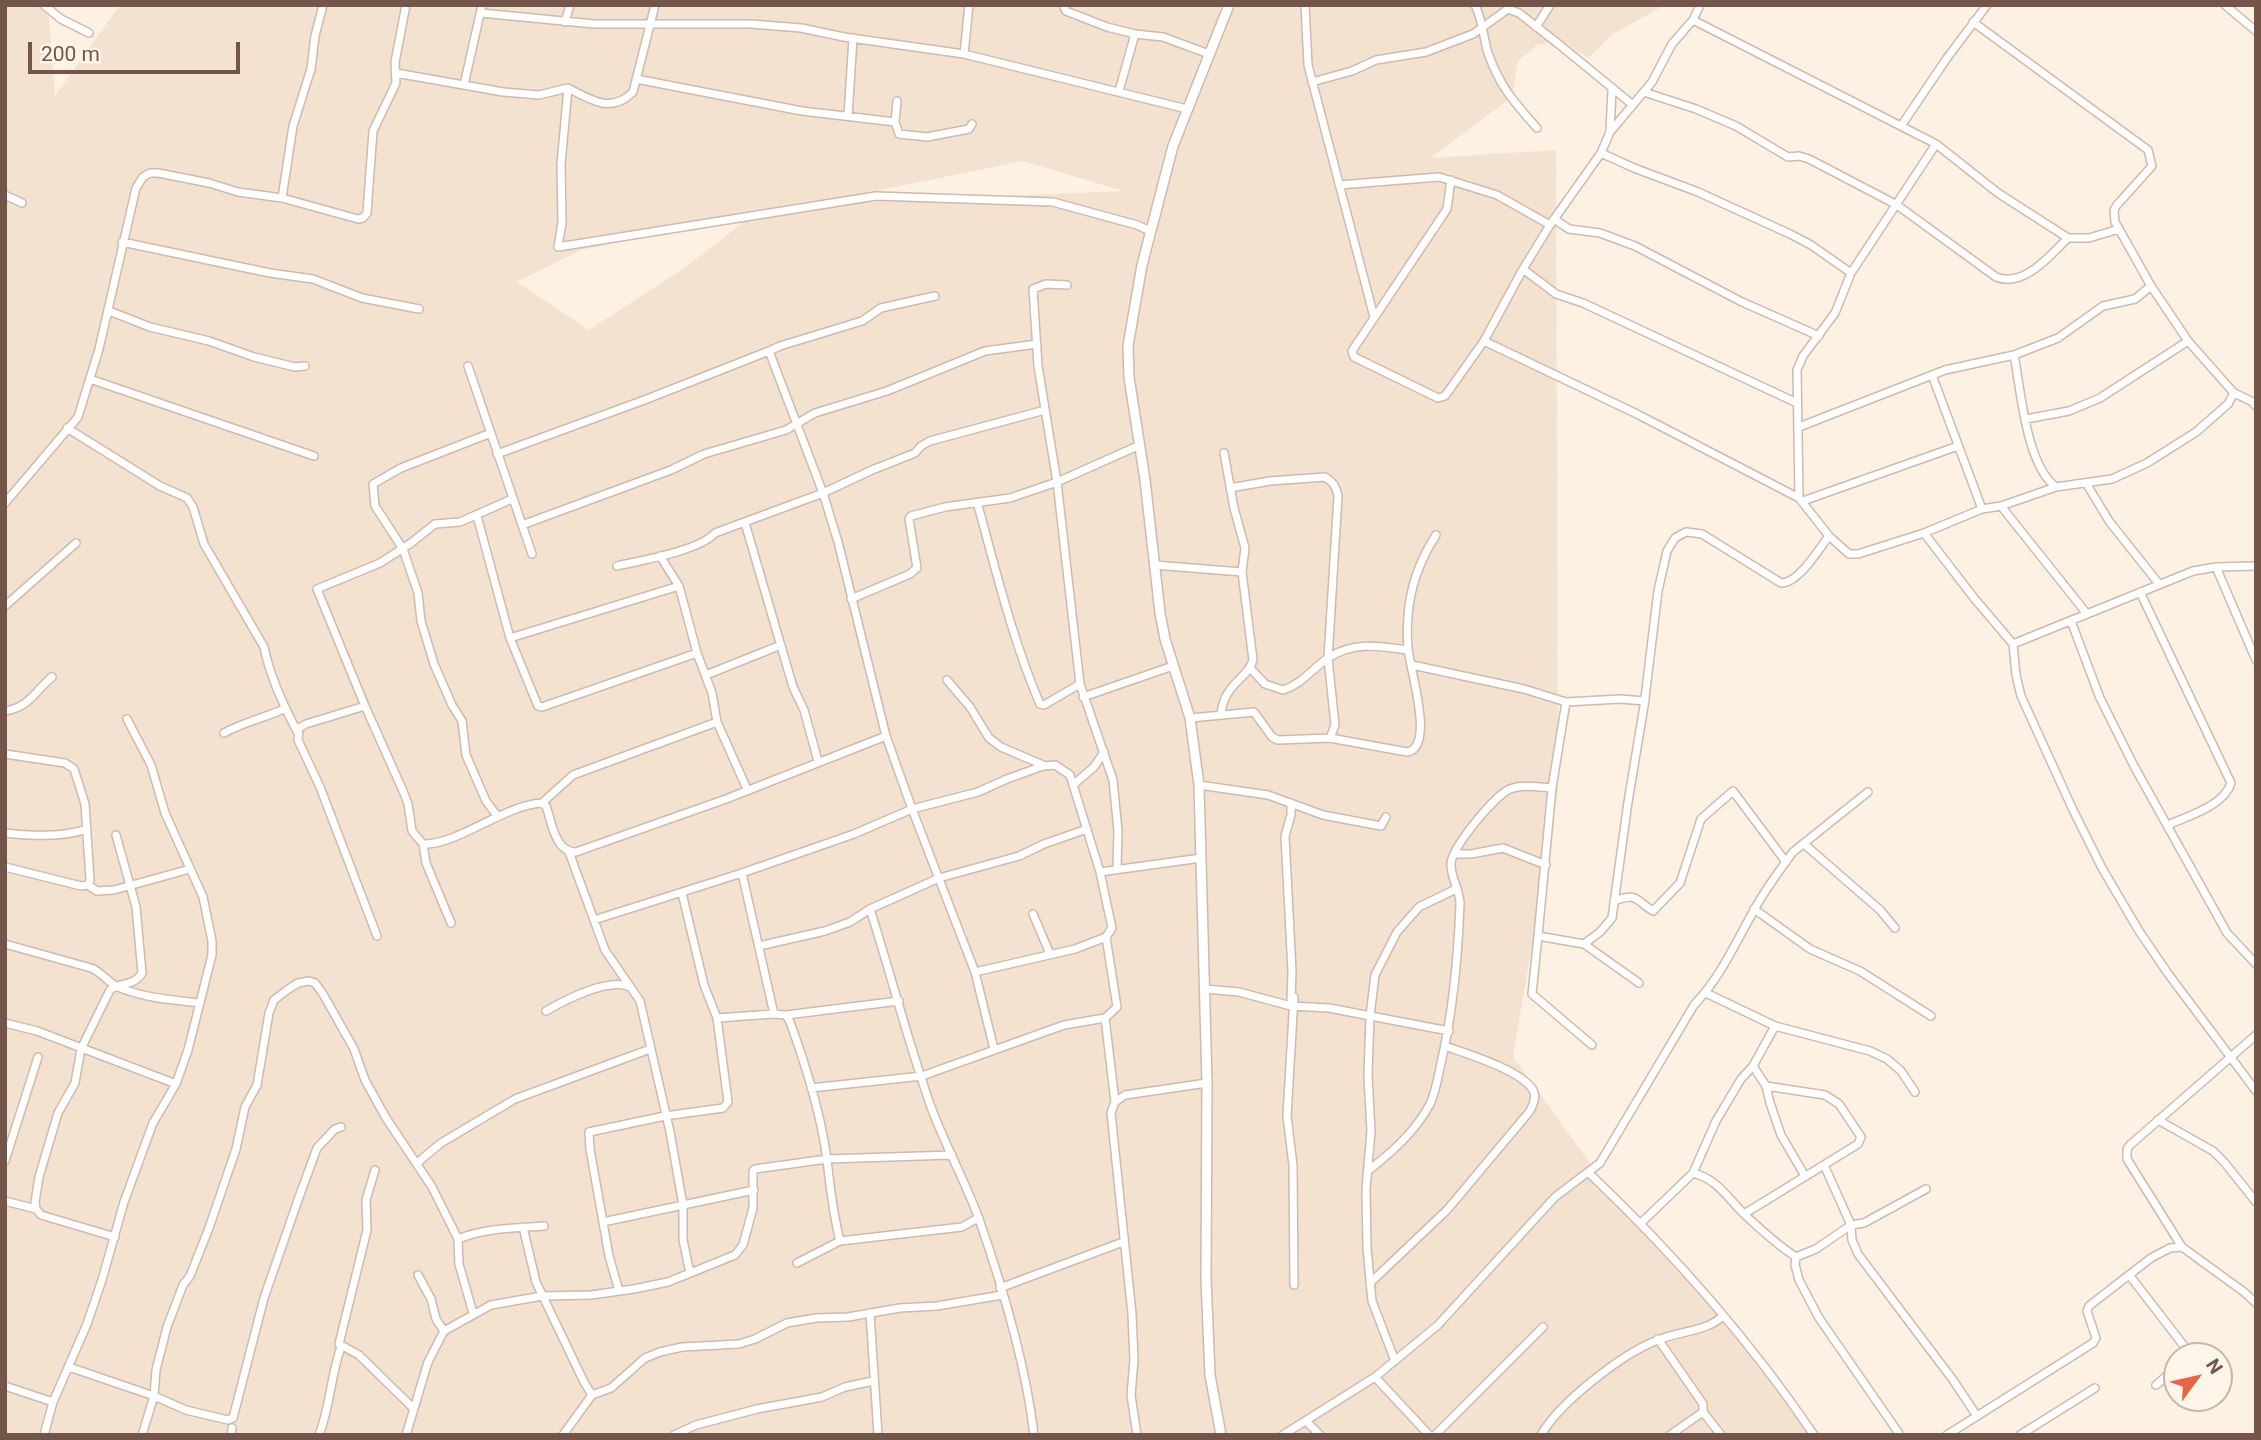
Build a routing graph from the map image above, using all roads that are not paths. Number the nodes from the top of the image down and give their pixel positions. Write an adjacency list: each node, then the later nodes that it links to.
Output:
1 (44, 5): 24 (street)
2 (323, 5): 51 (street)
3 (406, 5): 29 (street)
4 (570, 5): 18 (street)
5 (655, 5): 20 (street)
6 (969, 5): 27 (street)
7 (1063, 5): 25 (street)
8 (1305, 5): 9 (street); 31 (street)
9 (1312, 5)
10 (1475, 5): 21 (street)
11 (1550, 5): 22 (street)
12 (1700, 5): 17 (street)
13 (1987, 5): 19 (street)
14 (2225, 5): 23 (street)
15 (1227, 6): 28 (street)
16 (482, 9): 18 (street); 32 (street)
17 (1693, 20): 36 (street); 43 (street)
18 (565, 22): 20 (street)
19 (1973, 22): 43 (street); 55 (street)
20 (652, 26): 26 (street); 30 (street)
21 (1484, 27): 22 (street); 31 (street); 44 (street)
22 (1536, 27): 34 (street)
23 (2256, 31)
24 (89, 33)
25 (1135, 34): 28 (street); 35 (street)
26 (853, 38): 27 (street); 40 (street)
27 (964, 54): 35 (street)
28 (1209, 54): 39 (street)
29 (396, 73): 32 (street); 51 (street)
30 (636, 79): 33 (street); 40 (street)
31 (1312, 82): 49 (street)
32 (464, 85): 33 (street)
33 (568, 88): 56 (street)
34 (1612, 90): 38 (street); 45 (street)
35 (1119, 91): 39 (street)
36 (1644, 92): 38 (street); 53 (street)
37 (897, 101): 41 (street)
38 (1633, 105): 45 (street)
39 (1187, 109): 56 (street)
40 (848, 116): 41 (street)
41 (895, 122): 42 (street)
42 (972, 124)
43 (1901, 126): 46 (street)
44 (1537, 128)
45 (1610, 132): 47 (street)
46 (1936, 144): 53 (street); 57 (street)
47 (1601, 153): 54 (street); 60 (street)
48 (1451, 180): 49 (street); 54 (street); 66 (street)
49 (1339, 186): 66 (street)
50 (5, 195): 52 (street)
51 (282, 198): 58 (street)
52 (22, 203)
53 (1897, 205): 57 (street); 60 (street)
54 (1552, 222): 59 (street); 67 (street)
55 (2119, 229): 57 (street); 62 (street)
56 (1150, 231): 86 (street)
57 (2068, 238)
58 (122, 242): 64 (street); 65 (street)
59 (1523, 269): 68 (street); 78 (street)
60 (1851, 273): 67 (street)
61 (1067, 285): 70 (street)
62 (2151, 286): 69 (street); 72 (street)
63 (934, 296): 71 (street)
64 (419, 309)
65 (108, 312): 73 (street); 76 (street)
66 (1374, 317): 68 (street)
67 (1819, 336): 78 (street)
68 (1484, 341): 97 (street)
69 (2188, 341): 77 (street); 81 (street)
70 (1037, 344): 80 (street); 82 (street)
71 (769, 351): 82 (street); 89 (street)
72 (2014, 355): 75 (street); 81 (street)
73 (305, 366)
74 (468, 366): 85 (street)
75 (1932, 375): 83 (street); 87 (street)
76 (90, 379): 84 (street); 90 (street)
77 (2234, 393): 79 (street); 92 (street)
78 (1797, 403): 83 (street)
79 (2256, 406)
80 (1045, 410): 91 (street); 95 (street)
81 (2026, 419): 93 (street)
82 (795, 425): 95 (street); 104 (street)
83 (1799, 427): 97 (street)
84 (68, 428): 99 (street); 143 (street)
85 (491, 433): 89 (street); 109 (street)
86 (1140, 445): 91 (street); 112 (street)
87 (1958, 446): 97 (street); 101 (street)
88 (1224, 453): 94 (street)
89 (496, 454): 96 (street)
90 (314, 456)
91 (1057, 482): 98 (street); 138 (street)
92 (2086, 483): 93 (street); 117 (street)
93 (2056, 487): 100 (street)
94 (1230, 488): 116 (street); 130 (street)
95 (823, 493): 103 (street); 120 (street)
96 (512, 499): 102 (street); 104 (street)
97 (1801, 499): 107 (street)
98 (977, 502): 120 (street); 138 (street)
99 (5, 503)
100 (2000, 506): 101 (street); 122 (street)
101 (1982, 509): 105 (street)
102 (477, 516): 109 (street); 124 (street)
103 (745, 523): 111 (street); 127 (street)
104 (522, 525): 110 (street)
105 (1924, 533): 107 (street); 126 (street)
106 (1436, 535): 128 (street)
107 (1829, 536): 140 (street)
108 (76, 543): 121 (street)
109 (403, 549): 142 (street); 165 (street)
110 (532, 554)
111 (660, 556): 113 (street); 118 (street)
112 (1154, 565): 116 (street); 133 (street)
113 (617, 566)
114 (2256, 566): 115 (street)
115 (2216, 567): 117 (street); 125 (street)
116 (1242, 572): 134 (street)
117 (2159, 584): 119 (street)
118 (679, 586): 124 (street); 129 (street)
119 (2140, 592): 122 (street); 167 (street)
120 (851, 599): 151 (street)
121 (5, 606)
122 (2087, 614): 123 (street)
123 (2071, 621): 126 (street); 167 (street)
124 (510, 638): 129 (street)
125 (2252, 642): 131 (street)
126 (2013, 644): 231 (street)
127 (781, 645): 135 (street); 155 (street)
128 (1408, 650): 130 (street); 132 (street)
129 (697, 653): 135 (street)
130 (1328, 658): 134 (street); 152 (street)
131 (2256, 660)
132 (1412, 665): 141 (street); 152 (street)
133 (1173, 666): 139 (street); 146 (street)
134 (1250, 668): 145 (street)
135 (706, 675): 148 (street)
136 (52, 677): 144 (street)
137 (947, 680): 156 (street)
138 (1080, 684): 139 (street)
139 (1083, 697): 153 (street)
140 (1645, 701): 141 (street); 189 (street)
141 (1566, 702): 159 (street)
142 (365, 706): 150 (street); 172 (street)
143 (285, 709): 149 (street); 150 (street)
144 (5, 711)
145 (1221, 715): 146 (street); 152 (street)
146 (1190, 718): 158 (street)
147 (127, 719): 181 (street)
148 (717, 722): 160 (street); 162 (street)
149 (224, 733)
150 (298, 733): 196 (street)
151 (886, 736): 155 (street); 164 (street)
152 (1330, 738)
153 (1104, 752): 157 (street); 180 (street)
154 (5, 754): 168 (street)
155 (818, 761): 160 (street)
156 (1044, 766): 157 (street); 164 (street)
157 (1073, 785): 169 (street)
158 (1199, 785): 163 (street); 176 (street)
159 (1552, 788): 175 (street); 178 (street)
160 (747, 789): 174 (street)
161 (1868, 792): 173 (street)
162 (542, 803)
163 (1291, 803): 166 (street); 213 (street)
164 (912, 809): 183 (street); 184 (street)
165 (498, 817): 172 (street); 174 (street)
166 (1386, 817)
167 (2168, 825): 203 (street)
168 (87, 829): 170 (street); 185 (street)
169 (1087, 829): 182 (street); 184 (street)
170 (5, 833)
171 (116, 835): 186 (street)
172 (423, 844): 194 (street)
173 (1804, 844): 177 (street); 195 (street)
174 (569, 852): 193 (street)
175 (1454, 854): 178 (street); 187 (street)
176 (1201, 858): 180 (street); 208 (street)
177 (1786, 862): 189 (street); 191 (street)
178 (1546, 865): 197 (street)
179 (5, 867): 185 (street)
180 (1117, 868): 182 (street)
181 (190, 869): 186 (street); 212 (street)
182 (1100, 872): 198 (street)
183 (742, 873): 188 (street); 201 (street)
184 (939, 878): 190 (street); 204 (street)
185 (88, 885): 186 (street)
186 (130, 886): 206 (street)
187 (1456, 889): 217 (street); 223 (street)
188 (682, 893): 193 (street); 219 (street)
189 (1614, 901): 200 (street)
190 (870, 909): 201 (street); 211 (street)
191 (1754, 909): 209 (street); 218 (street)
192 (1033, 914): 202 (street)
193 (594, 920): 207 (street)
194 (451, 923)
195 (1895, 928)
196 (377, 936)
197 (1538, 936): 200 (street); 225 (street)
198 (1106, 937): 202 (street); 220 (street)
199 (5, 944): 206 (street)
200 (1584, 944): 205 (street)
201 (759, 946): 215 (street)
202 (1050, 954): 204 (street)
203 (2256, 964)
204 (975, 972): 229 (street)
205 (1639, 983)
206 (115, 986): 212 (street); 227 (street)
207 (633, 989): 214 (street); 228 (street)
208 (1205, 989): 213 (street); 234 (street)
209 (1706, 993): 222 (street); 252 (street)
210 (1294, 997): 213 (street)
211 (899, 1002): 216 (street); 233 (street)
212 (200, 1003): 235 (street)
213 (1293, 1006): 217 (street); 278 (street)
214 (547, 1012)
215 (774, 1014): 216 (street); 219 (street)
216 (786, 1015): 237 (street)
217 (1370, 1016): 223 (street); 250 (street)
218 (1931, 1016)
219 (717, 1018): 241 (street)
220 (1105, 1018): 229 (street); 240 (street)
221 (5, 1023): 227 (street)
222 (1775, 1026): 232 (street); 239 (street)
223 (1449, 1031): 226 (street)
224 (2256, 1035): 231 (street)
225 (1592, 1045)
226 (1445, 1046): 250 (street); 277 (street)
227 (81, 1049): 235 (street); 259 (street)
228 (650, 1049): 241 (street); 247 (street)
229 (994, 1049): 233 (street)
230 (38, 1057): 246 (street)
231 (2230, 1057): 238 (street); 242 (street)
232 (1753, 1066): 236 (street); 251 (street)
233 (922, 1076): 237 (street); 244 (street)
234 (1208, 1083): 240 (street); 315 (street)
235 (176, 1084): 267 (street)
236 (1766, 1086): 248 (street); 253 (street)
237 (811, 1088): 245 (street)
238 (2256, 1091)
239 (1915, 1092)
240 (1115, 1102): 270 (street)
241 (665, 1116): 258 (street); 262 (street)
242 (2158, 1120): 257 (street); 271 (street)
243 (341, 1127): 300 (street)
244 (951, 1154): 245 (street); 261 (street)
245 (827, 1159): 255 (street); 269 (street)
246 (5, 1161)
247 (416, 1163): 268 (street); 300 (street)
248 (1824, 1165): 253 (street); 264 (street)
249 (375, 1170): 290 (street)
250 (1368, 1170): 277 (street)
251 (1693, 1172): 260 (street); 263 (street)
252 (1589, 1173): 263 (street); 291 (street)
253 (1805, 1176): 260 (street)
254 (1926, 1189): 264 (street)
255 (754, 1190): 258 (street); 274 (street)
256 (5, 1201): 259 (street)
257 (2256, 1202)
258 (683, 1205): 262 (street); 274 (street)
259 (36, 1209): 267 (street)
260 (1744, 1214): 272 (street)
261 (978, 1218): 269 (street); 280 (street)
262 (603, 1222): 279 (street)
263 (1641, 1223): 285 (street)
264 (1851, 1225): 272 (street); 304 (street)
265 (544, 1226): 266 (street)
266 (523, 1227): 268 (street); 281 (street)
267 (115, 1237): 292 (street)
268 (458, 1239): 283 (street)
269 (840, 1241): 273 (street)
270 (1123, 1242): 280 (street); 314 (street)
271 (2182, 1247): 276 (street); 282 (street)
272 (1796, 1257): 324 (street)
273 (797, 1263)
274 (690, 1273): 279 (street)
275 (418, 1275): 287 (street)
276 (2130, 1276): 289 (street); 304 (street)
277 (1370, 1283): 291 (street)
278 (1294, 1285)
279 (619, 1291): 281 (street)
280 (1001, 1292): 284 (street); 313 (street)
281 (542, 1296): 283 (street); 299 (street)
282 (2256, 1303)
283 (473, 1313): 287 (street)
284 (870, 1313): 295 (street); 299 (street)
285 (1723, 1316): 288 (street); 323 (street)
286 (1543, 1327): 319 (street)
287 (444, 1331): 302 (street)
288 (1658, 1339): 303 (street); 320 (street)
289 (2181, 1342)
290 (341, 1347): 302 (street); 308 (street)
291 (1395, 1360): 293 (street)
292 (69, 1367): 300 (street); 301 (street)
293 (1375, 1377): 305 (street); 318 (street)
294 (2163, 1379): 296 (street)
295 (873, 1381): 311 (street); 312 (street)
296 (2156, 1385)
297 (5, 1386): 301 (street)
298 (2095, 1388): 326 (street)
299 (592, 1395): 310 (street)
300 (154, 1396): 307 (street)
301 (53, 1402): 306 (street)
302 (413, 1408): 309 (street)
303 (1703, 1412): 321 (street); 322 (street)
304 (1977, 1416): 325 (street)
305 (1306, 1421): 316 (street); 317 (street)
306 (44, 1435)
307 (142, 1435)
308 (319, 1435)
309 (406, 1435)
310 (563, 1435)
311 (674, 1435)
312 (878, 1435)
313 (1034, 1435)
314 (1137, 1435)
315 (1221, 1435)
316 (1283, 1435)
317 (1320, 1435)
318 (1429, 1435)
319 (1435, 1435)
320 (1541, 1435)
321 (1670, 1435)
322 (1721, 1435)
323 (1814, 1435)
324 (1900, 1435)
325 (1947, 1435)
326 (2020, 1435)

